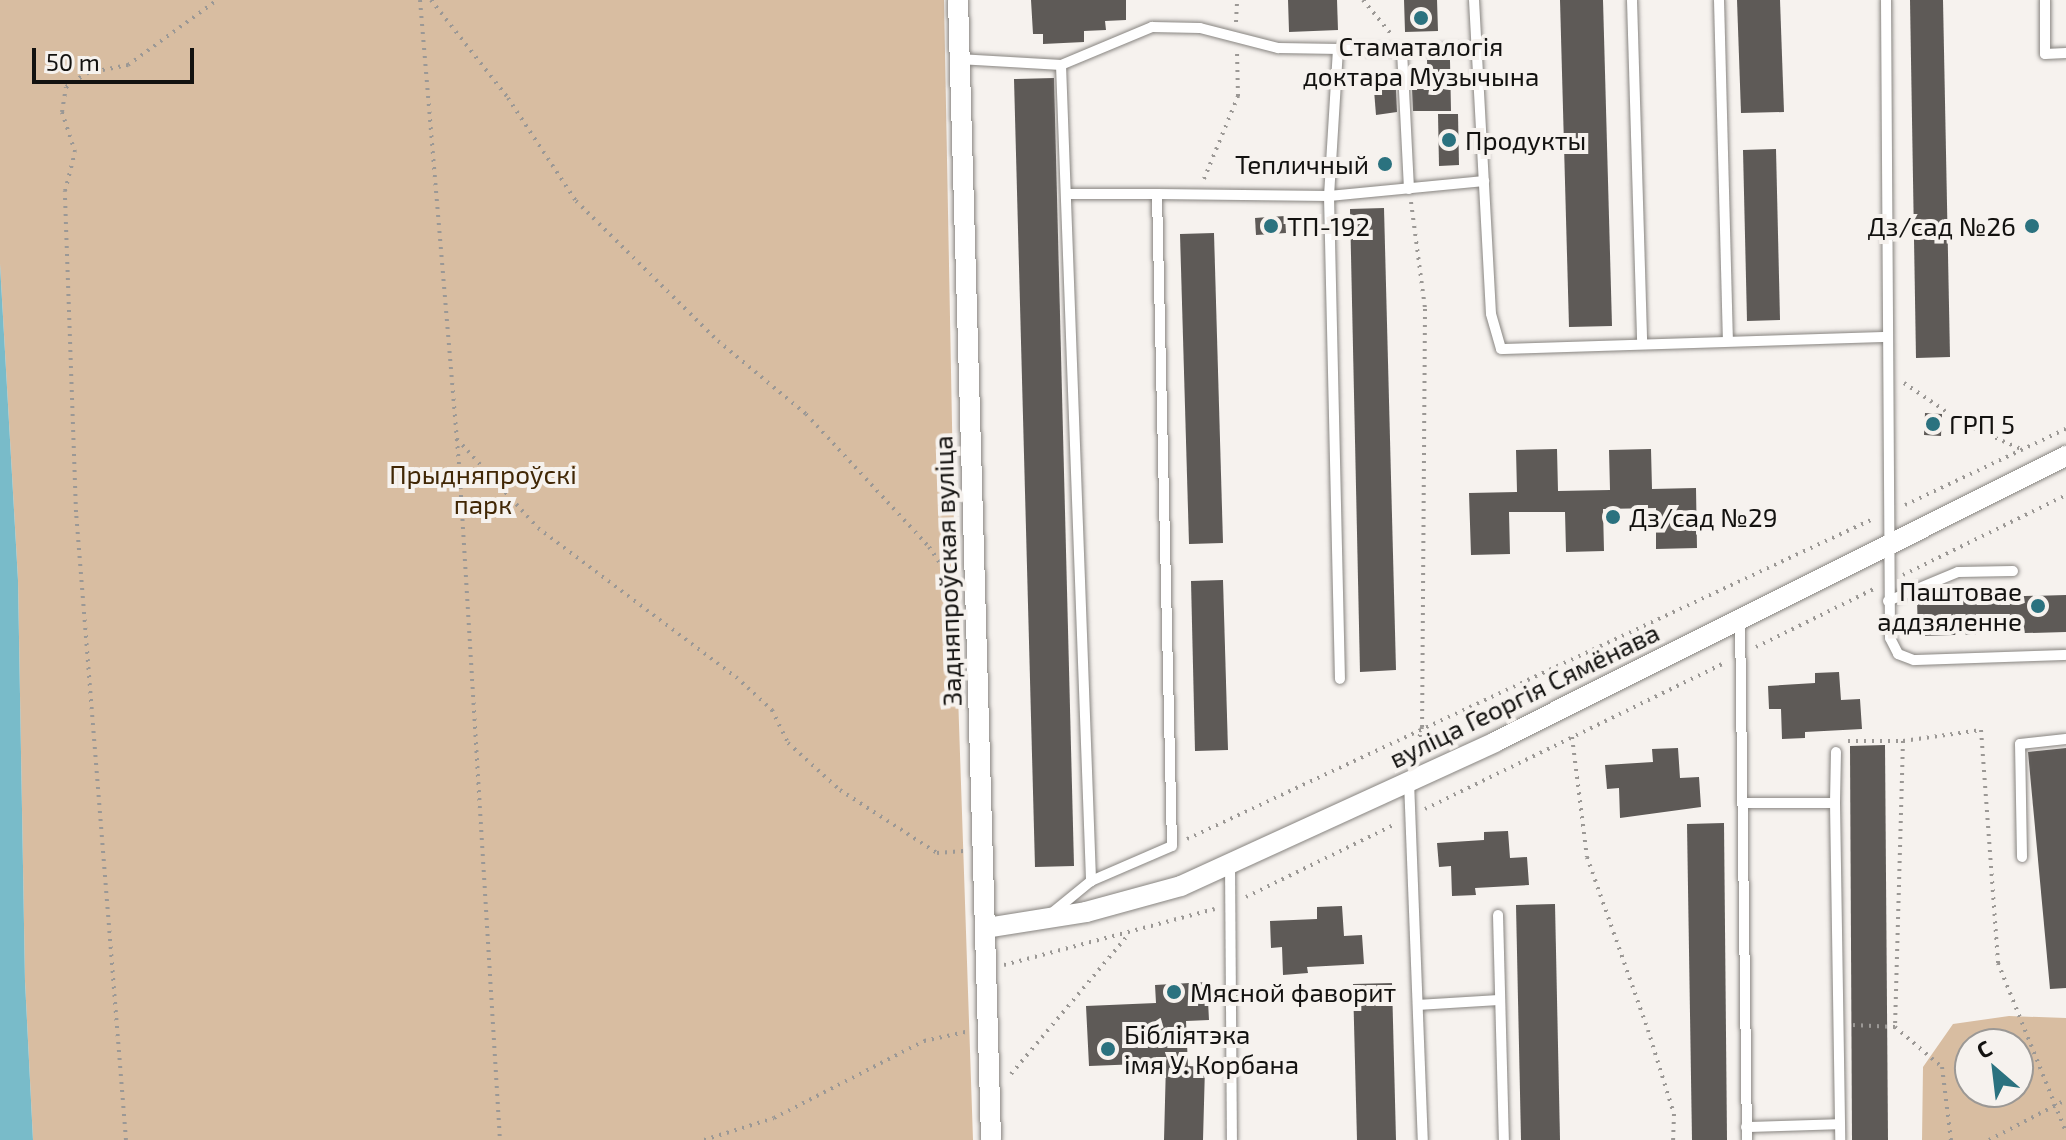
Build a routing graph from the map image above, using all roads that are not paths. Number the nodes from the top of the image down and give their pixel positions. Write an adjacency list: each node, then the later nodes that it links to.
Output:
1 (958, 0): 11 (street, Задняпроўская вуліца)
2 (1474, 0): 8 (lane)
3 (1632, 0): 20 (lane)
4 (1719, 0): 19 (lane)
5 (1886, 0): 18 (lane)
6 (2045, 0): 10 (lane)
7 (1338, 49): 9 (lane); 12 (lane); 17 (lane)
8 (1480, 49): 9 (lane); 13 (lane)
9 (1402, 50): 14 (lane)
10 (2066, 53)
11 (959, 59): 12 (lane); 38 (street, Задняпроўская вуліца)
12 (1061, 65): 15 (lane)
13 (1484, 181): 14 (lane); 20 (lane)
14 (1409, 189): 17 (lane)
15 (1066, 194): 16 (lane); 35 (lane)
16 (1157, 194): 17 (lane); 35 (lane)
17 (1329, 196): 27 (lane)
18 (1886, 337): 19 (lane); 22 (lane)
19 (1728, 340): 20 (lane)
20 (1642, 343)
21 (2059, 459): 22 (street, вуліца Георгія Сямёнава)
22 (1886, 544): 24 (lane); 25 (street, вуліца Георгія Сямёнава)
23 (2013, 571): 24 (lane)
24 (1888, 601): 26 (lane)
25 (1740, 617): 30 (street, вуліца Георгія Сямёнава); 31 (lane)
26 (2066, 655)
27 (1340, 679)
28 (2066, 739): 33 (lane)
29 (1836, 752): 32 (lane)
30 (1409, 781): 34 (street, вуліца Георгія Сямёнава); 40 (lane)
31 (1742, 803): 32 (lane); 42 (lane)
32 (1835, 803): 41 (lane)
33 (2022, 857)
34 (1230, 863): 37 (street, вуліца Георгія Сямёнава); 44 (lane)
35 (1091, 881): 37 (lane)
36 (1498, 915): 39 (lane)
37 (1041, 922): 38 (street, вуліца Георгія Сямёнава)
38 (986, 928): 43 (street, Задняпроўская вуліца)
39 (1498, 1000): 40 (lane); 46 (lane)
40 (1418, 1005): 45 (lane)
41 (1840, 1124): 42 (lane); 48 (lane)
42 (1746, 1127): 47 (lane)
43 (991, 1140)
44 (1232, 1140)
45 (1423, 1140)
46 (1504, 1140)
47 (1747, 1140)
48 (1840, 1140)

